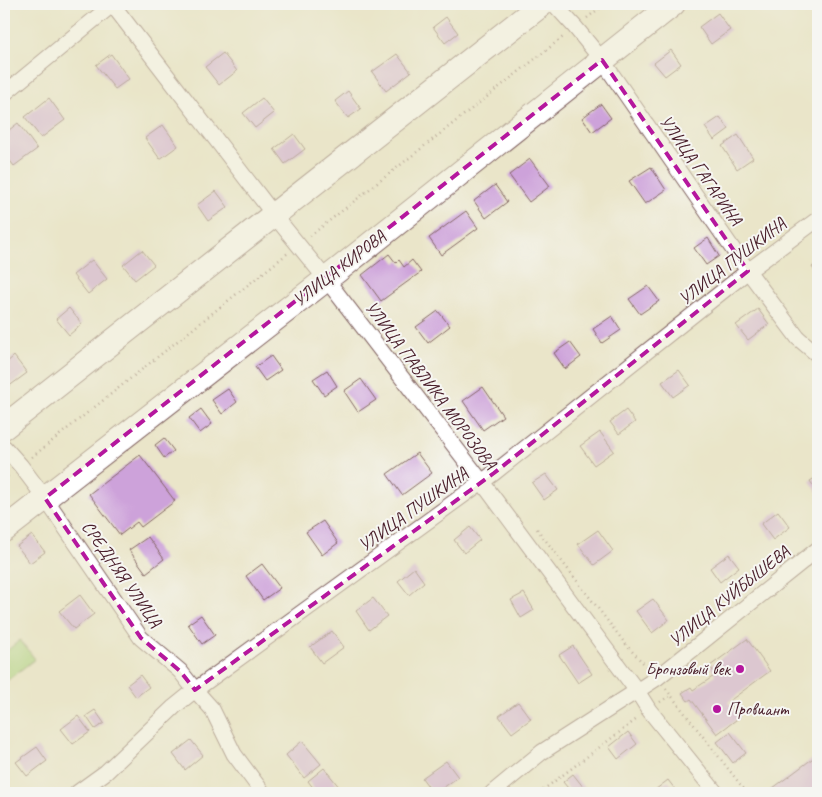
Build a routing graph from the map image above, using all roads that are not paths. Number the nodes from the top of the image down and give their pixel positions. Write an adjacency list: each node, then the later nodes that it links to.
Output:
1 (112, 4): 6 (street); 7 (street, УЛИЦА ПАВЛИКА МОРОЗОВА)
2 (542, 4): 7 (main road)
3 (554, 4): 5 (street, УЛИЦА ГАГАРИНА)
4 (673, 4): 5 (main road, УЛИЦА КИРОВА)
5 (602, 60): 9 (street, УЛИЦА ГАГАРИНА); 10 (main road, УЛИЦА КИРОВА)
6 (4, 94)
7 (274, 215): 10 (street, УЛИЦА ПАВЛИКА МОРОЗОВА); 12 (main road)
8 (818, 218): 9 (street, УЛИЦА ПУШКИНА)
9 (748, 271): 11 (street, УЛИЦА ГАГАРИНА); 14 (street, УЛИЦА ПУШКИНА)
10 (326, 279): 14 (street, УЛИЦА ПАВЛИКА МОРОЗОВА); 15 (main road, УЛИЦА КИРОВА)
11 (818, 355)
12 (4, 427)
13 (4, 447): 15 (street, СРЕДНЯЯ УЛИЦА)
14 (482, 482): 18 (street, УЛИЦА ПУШКИНА); 19 (street, УЛИЦА ПАВЛИКА МОРОЗОВА)
15 (45, 498): 16 (main road, УЛИЦА КИРОВА); 18 (street, СРЕДНЯЯ УЛИЦА)
16 (4, 530)
17 (818, 548): 19 (street, УЛИЦА КУЙБЫШЕВА)
18 (195, 690): 20 (street, УЛИЦА ПУШКИНА); 21 (street, СРЕДНЯЯ УЛИЦА)
19 (637, 691): 22 (street, УЛИЦА КУЙБЫШЕВА); 23 (street, УЛИЦА ПАВЛИКА МОРОЗОВА)
20 (77, 793)
21 (262, 793)
22 (492, 793)
23 (716, 793)

